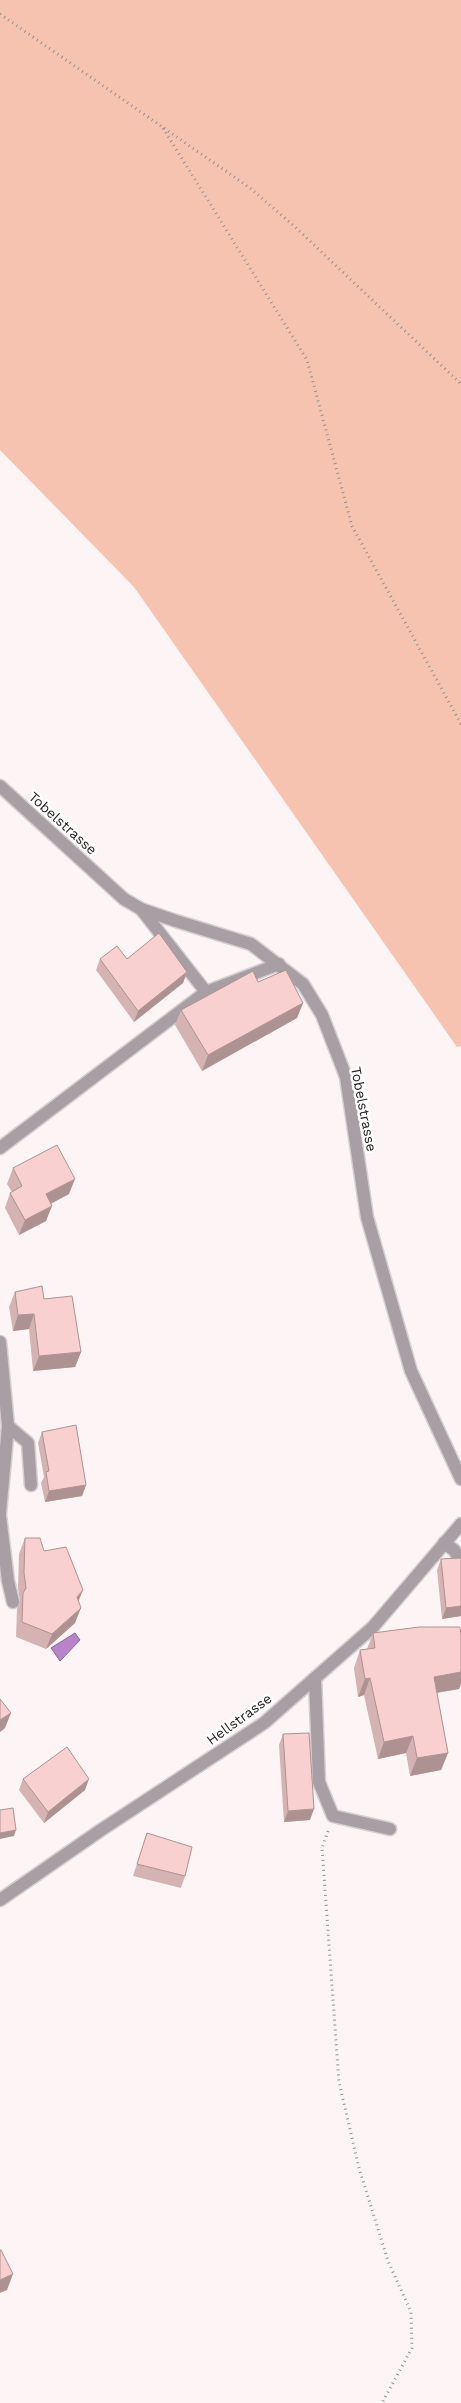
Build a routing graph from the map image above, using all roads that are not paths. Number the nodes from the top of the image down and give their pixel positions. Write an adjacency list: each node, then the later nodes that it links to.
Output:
1 (0, 786): 2 (street, Tobelstrasse)
2 (141, 909): 3 (street, Tobelstrasse); 4 (street)
3 (279, 964): 4 (street); 8 (street, Tobelstrasse)
4 (206, 992): 5 (street)
5 (0, 1148)
6 (0, 1342): 7 (street)
7 (8, 1426): 9 (street); 10 (street)
8 (461, 1480)
9 (31, 1485)
10 (0, 1514): 14 (street)
11 (461, 1524): 12 (street, Hellstrasse)
12 (444, 1543): 13 (street); 15 (street, Hellstrasse)
13 (461, 1561)
14 (13, 1602)
15 (361, 1638): 16 (street); 17 (street, Hellstrasse)
16 (379, 1638)
17 (315, 1678): 18 (street); 19 (street, Hellstrasse)
18 (390, 1829)
19 (0, 1900)

